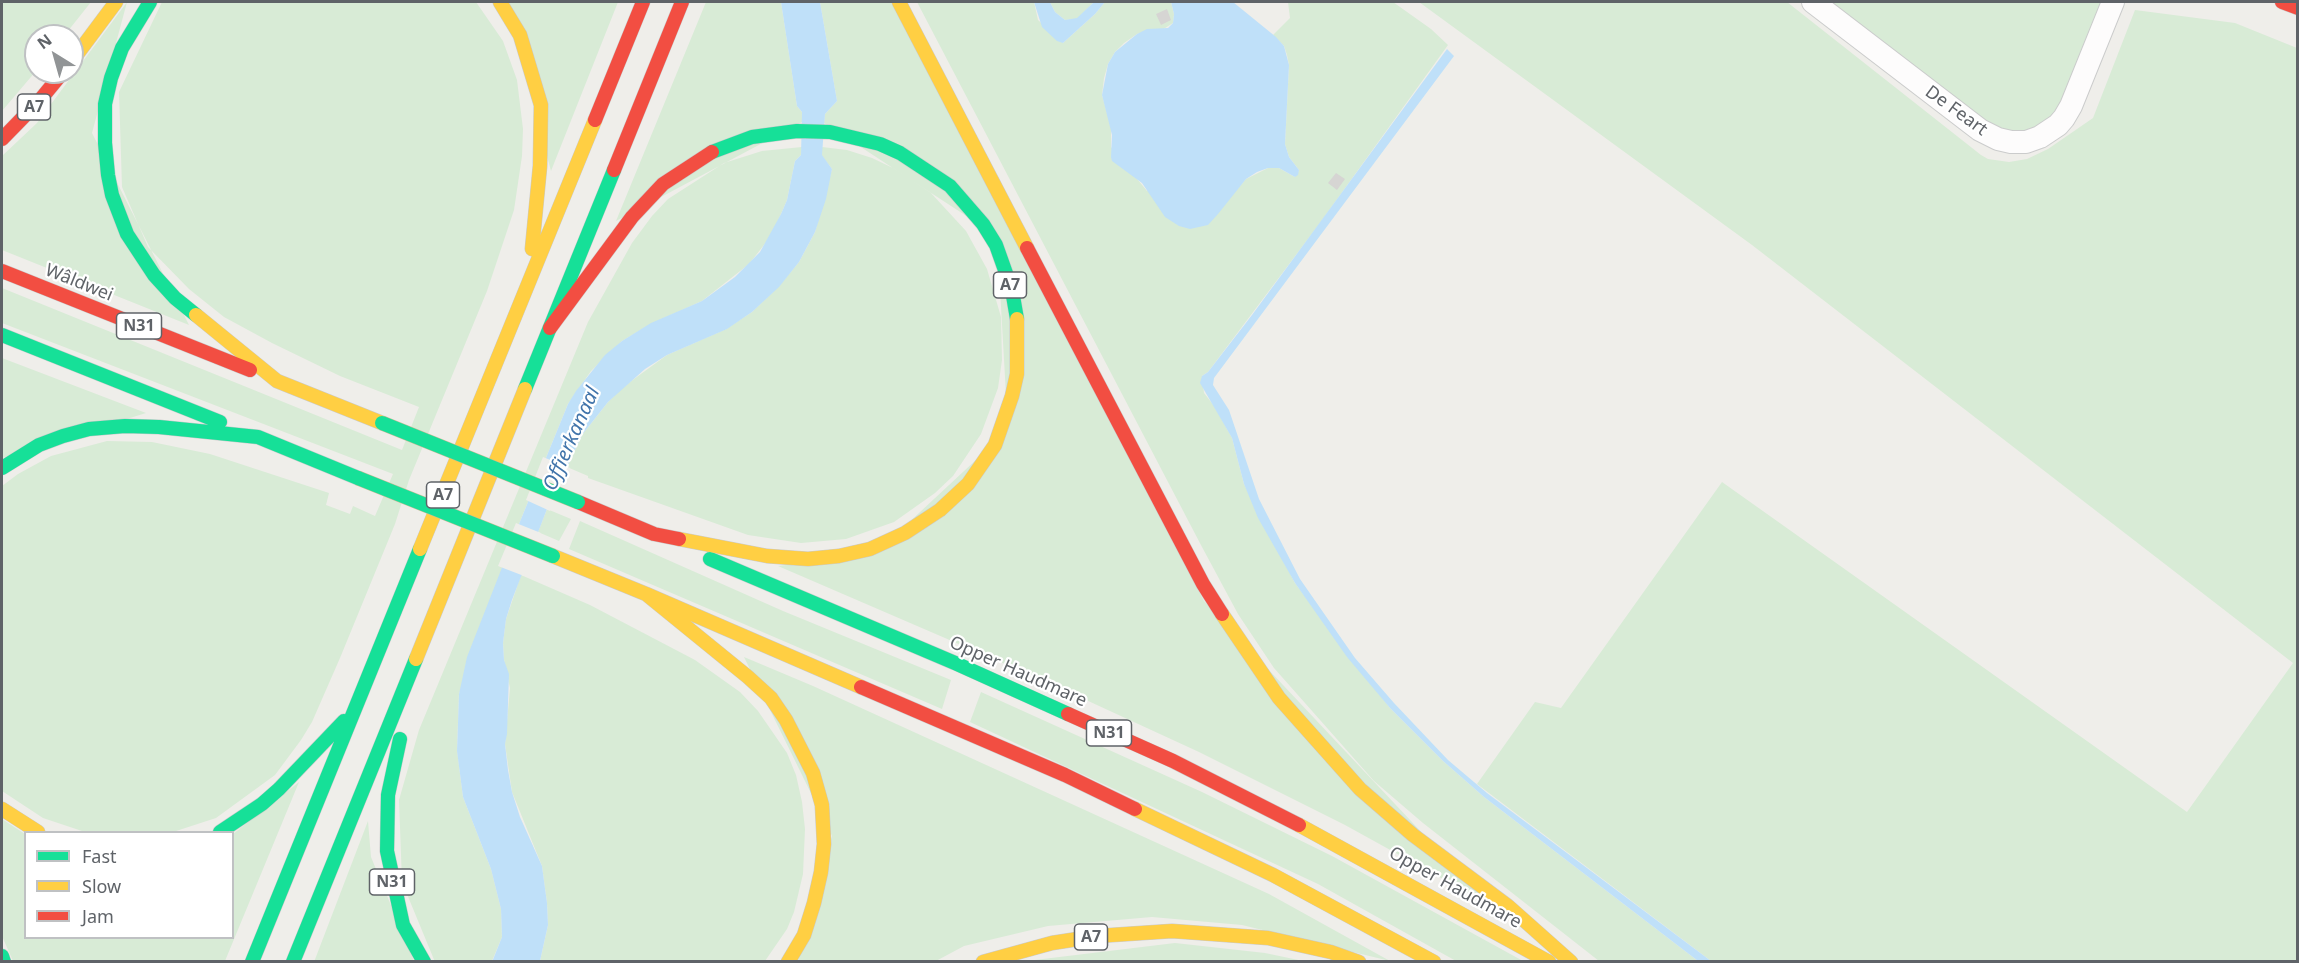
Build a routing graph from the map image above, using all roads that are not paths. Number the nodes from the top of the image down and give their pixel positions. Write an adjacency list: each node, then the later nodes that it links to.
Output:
1 (116, 2): 11 (main road)
2 (150, 2): 18 (main road, N31)
3 (500, 2): 15 (main road)
4 (643, 2): 15 (main road, A7)
5 (682, 2): 16 (main road, A7)
6 (899, 2): 38 (main road)
7 (1813, 2): 8 (street, De Feart)
8 (2113, 2)
9 (2282, 2): 10 (main road)
10 (2298, 8)
11 (84, 45)
12 (53, 84): 13 (main road, A7)
13 (2, 139)
14 (2, 271): 18 (main road, Wâldwei / N31)
15 (530, 280): 24 (main road, A7)
16 (550, 328): 21 (main road, A7); 23 (main road, A7)
17 (2, 335): 19 (main road)
18 (277, 381): 21 (main road, N31, bridge)
19 (258, 436): 20 (main road); 22 (main road, bridge)
20 (2, 468)
21 (654, 534): 37 (main road, Opper Haudmare / N31)
22 (646, 594): 33 (main road); 36 (main road)
23 (416, 660): 31 (main road, A7); 32 (main road, N31)
24 (356, 709): 27 (main road, A7); 30 (main road, A7)
25 (2, 809): 26 (main road)
26 (36, 831)
27 (222, 831)
28 (2, 956): 29 (main road)
29 (4, 962)
30 (252, 962)
31 (293, 962)
32 (424, 962)
33 (788, 962)
34 (984, 962): 35 (main road, A7)
35 (1359, 962)
36 (1434, 962)
37 (1549, 962)
38 (1571, 962)

